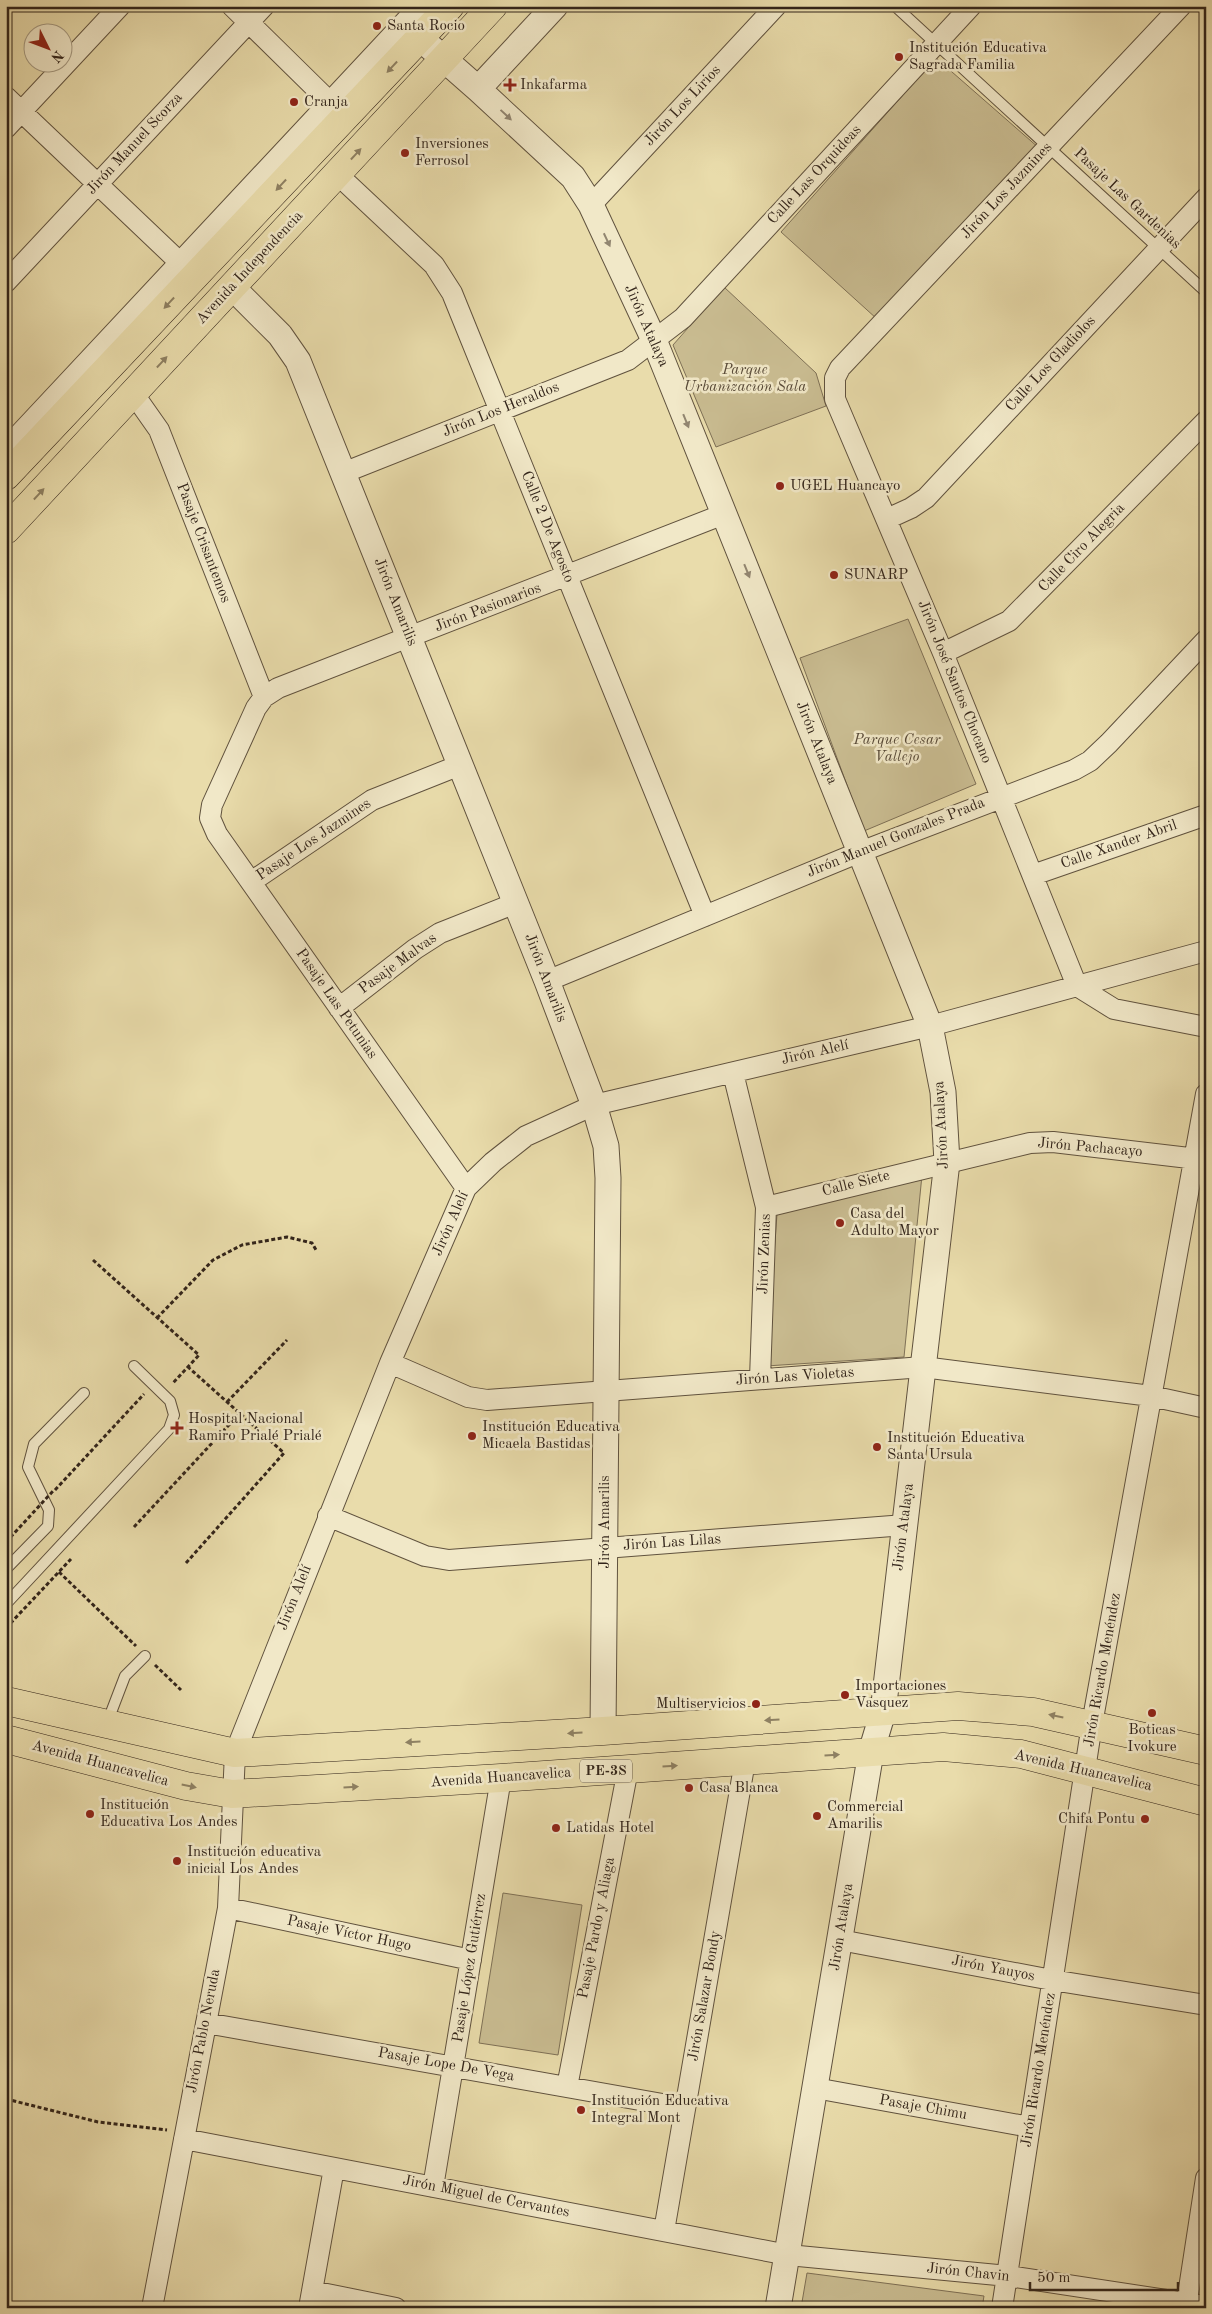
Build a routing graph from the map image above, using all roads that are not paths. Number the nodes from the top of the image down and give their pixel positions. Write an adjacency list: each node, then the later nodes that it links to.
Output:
1 (120, 6): 18 (street)
2 (232, 6): 11 (street)
3 (264, 6): 11 (street, Jirón Manuel Scorza)
4 (494, 6): 14 (main road, Avenida Independencia)
5 (555, 6): 15 (street)
6 (776, 6): 24 (street, Jirón Los Lirios)
7 (895, 6): 13 (lane, Pasaje Las Gardenias)
8 (971, 6): 13 (street, Calle Las Orquideas)
9 (1181, 6): 20 (street, Jirón Los Jazmines)
10 (440, 8): 12 (main road); 17 (street)
11 (249, 23): 17 (street); 22 (street, Jirón Manuel Scorza)
12 (420, 38): 14 (street, Jirón Atalaya); 17 (main road, one-way to 17)
13 (936, 44): 20 (lane, Pasaje Las Gardenias); 30 (street, Calle Las Orquideas)
14 (444, 60): 15 (street, Jirón Atalaya); 21 (main road, Avenida Independencia, one-way to 14)
15 (478, 89): 24 (street, Jirón Atalaya, one-way to 24)
16 (6, 97): 18 (street)
17 (338, 110): 26 (main road)
18 (21, 112): 19 (street); 22 (street)
19 (6, 128)
20 (1048, 147): 25 (lane, Pasaje Las Gardenias); 31 (street, Jirón Los Jazmines)
21 (337, 174): 28 (main road, Avenida Independencia); 33 (street, Calle 2 De Agosto)
22 (97, 184): 26 (street); 27 (street, Jirón Manuel Scorza)
23 (1206, 198): 25 (street, Calle Los Gladiolos)
24 (590, 205): 30 (street, Jirón Atalaya, one-way to 30)
25 (1158, 248): 29 (lane, Pasaje Las Gardenias); 39 (street, Calle Los Gladiolos)
26 (188, 270): 35 (main road)
27 (6, 282)
28 (232, 287): 32 (main road, Avenida Independencia, one-way to 28); 36 (street, Jirón Amarilis)
29 (1206, 292)
30 (654, 340): 33 (street, Jirón Los Heraldos); 38 (street, Jirón Atalaya, one-way to 38)
31 (835, 378): 39 (street, Jirón José Santos Chocano)
32 (133, 393): 40 (main road, Avenida Independencia, one-way to 32); 45 (street, Pasaje Crisantemos)
33 (500, 411): 36 (street, Jirón Los Heraldos); 41 (street, Calle 2 De Agosto)
34 (1206, 421): 44 (street, Calle Ciro Alegria)
35 (13, 447): 37 (main road)
36 (343, 473): 42 (street, Jirón Amarilis)
37 (6, 476)
38 (724, 514): 41 (street, Jirón Pasionarios); 49 (street, Jirón Atalaya, one-way to 49)
39 (887, 519): 44 (street, Jirón José Santos Chocano)
40 (6, 530)
41 (567, 576): 42 (street, Jirón Pasionarios); 53 (street, Calle 2 De Agosto)
42 (409, 638): 45 (street, Jirón Pasionarios); 46 (street, Jirón Amarilis)
43 (1206, 640): 47 (street, Jirón Manuel Gonzales Prada)
44 (944, 653): 47 (street, Jirón José Santos Chocano)
45 (264, 697): 51 (street, Pasaje Las Petunias)
46 (460, 765): 51 (street, Pasaje Los Jazmines); 52 (street, Jirón Amarilis)
47 (1001, 796): 49 (street, Jirón Manuel Gonzales Prada); 50 (street, Jirón José Santos Chocano)
48 (1206, 815): 50 (street, Calle Xander Abril)
49 (860, 852): 53 (street, Jirón Manuel Gonzales Prada); 58 (street, Jirón Atalaya)
50 (1033, 875): 56 (street, Jirón José Santos Chocano)
51 (251, 882): 57 (street, Pasaje Las Petunias)
52 (516, 903): 55 (street, Jirón Amarilis); 57 (street, Pasaje Malvas)
53 (705, 916): 55 (street, Jirón Manuel Gonzales Prada)
54 (1206, 951): 56 (street, Jirón Alelí)
55 (548, 981): 62 (street, Jirón Amarilis)
56 (1078, 986): 58 (street, Jirón Alelí); 59 (street)
57 (339, 1008): 65 (street, Pasaje Las Petunias)
58 (930, 1026): 60 (street, Jirón Alelí); 64 (street, Jirón Atalaya)
59 (1206, 1027)
60 (733, 1072): 62 (street, Jirón Alelí); 66 (street, Jirón Zenias)
61 (1206, 1094): 63 (street, Jirón Ricardo Menéndez)
62 (594, 1106): 65 (street, Jirón Alelí); 71 (street, Jirón Amarilis)
63 (1200, 1159): 64 (street, Jirón Pachacayo); 73 (street, Jirón Ricardo Menéndez)
64 (946, 1162): 66 (street, Calle Siete); 69 (street, Jirón Atalaya)
65 (466, 1188): 67 (street, Jirón Alelí)
66 (766, 1206): 70 (street, Jirón Zenias)
67 (390, 1363): 71 (street, Jirón Las Violetas); 75 (street, Jirón Alelí)
68 (134, 1366): 79 (lane)
69 (923, 1367): 70 (street, Jirón Las Violetas); 73 (street, Jirón Las Violetas); 76 (street, Jirón Atalaya)
70 (760, 1379): 71 (street, Jirón Las Violetas)
71 (605, 1391): 77 (street, Jirón Amarilis)
72 (84, 1393): 78 (lane)
73 (1151, 1396): 74 (street, Jirón Las Violetas); 84 (street, Jirón Ricardo Menéndez)
74 (1206, 1408)
75 (328, 1516): 77 (street, Jirón Las Lilas); 89 (street, Jirón Alelí)
76 (905, 1525): 77 (street, Jirón Las Lilas); 82 (street, Jirón Atalaya)
77 (604, 1548): 85 (street, Jirón Amarilis)
78 (6, 1569)
79 (6, 1604)
80 (145, 1656): 83 (lane)
81 (6, 1701): 83 (main road)
82 (883, 1712): 84 (main road, one-way to 82); 85 (main road, one-way to 85); 88 (street, Jirón Atalaya)
83 (95, 1721): 89 (main road); 90 (main road)
84 (1092, 1724): 87 (main road); 93 (street, Jirón Ricardo Menéndez)
85 (603, 1731): 89 (main road, one-way to 89)
86 (6, 1739): 90 (main road, Avenida Huancavelica / PE-3S)
87 (1206, 1751)
88 (871, 1752): 91 (main road, Avenida Huancavelica / PE-3S, one-way to 88); 93 (main road, Avenida Huancavelica / PE-3S); 98 (street, Jirón Atalaya)
89 (234, 1753): 95 (street, Jirón Pablo Neruda)
90 (72, 1756): 95 (main road, Avenida Huancavelica / PE-3S, one-way to 95)
91 (746, 1761): 92 (main road, Avenida Huancavelica / PE-3S, one-way to 91); 106 (street, Jirón Salazar Bondy)
92 (628, 1769): 94 (main road, Avenida Huancavelica / PE-3S); 104 (street, Pasaje Pardo y Aliaga)
93 (1087, 1770): 96 (main road, Avenida Huancavelica / PE-3S); 100 (street, Jirón Ricardo Menéndez)
94 (501, 1778): 95 (main road, Avenida Huancavelica / PE-3S, one-way to 94); 99 (street, Pasaje López Gutiérrez)
95 (232, 1794): 97 (street, Jirón Pablo Neruda)
96 (1206, 1802)
97 (228, 1908): 99 (street, Pasaje Víctor Hugo); 102 (street, Jirón Pablo Neruda)
98 (840, 1940): 100 (street, Jirón Yauyos); 105 (street, Jirón Atalaya)
99 (471, 1960): 103 (street, Pasaje López Gutiérrez)
100 (1052, 1980): 101 (street, Jirón Yauyos); 107 (street, Jirón Ricardo Menéndez)
101 (1206, 2005)
102 (206, 2023): 103 (street, Pasaje Lope De Vega); 108 (street, Jirón Pablo Neruda)
103 (453, 2067): 104 (street, Pasaje Lope De Vega); 111 (street, Pasaje López Gutiérrez)
104 (567, 2087): 106 (street, Pasaje Lope De Vega)
105 (815, 2088): 107 (street, Pasaje Chimu); 113 (street, Jirón Atalaya)
106 (685, 2108): 112 (street, Jirón Salazar Bondy)
107 (1030, 2127): 114 (street, Jirón Ricardo Menéndez)
108 (184, 2136): 109 (street, Jirón Miguel de Cervantes); 117 (street, Jirón Pablo Neruda)
109 (334, 2168): 111 (street, Jirón Miguel de Cervantes); 115 (street)
110 (1206, 2178): 116 (street)
111 (433, 2187): 112 (street, Jirón Miguel de Cervantes)
112 (664, 2231): 113 (street, Jirón Miguel de Cervantes)
113 (788, 2255): 114 (street, Jirón Chavin); 119 (street, Jirón Atalaya)
114 (1008, 2276): 116 (street, Jirón Chavin); 120 (street, Jirón Ricardo Menéndez)
115 (311, 2299): 118 (street)
116 (1193, 2305)
117 (152, 2308)
118 (396, 2308)
119 (778, 2308)
120 (1002, 2308)

